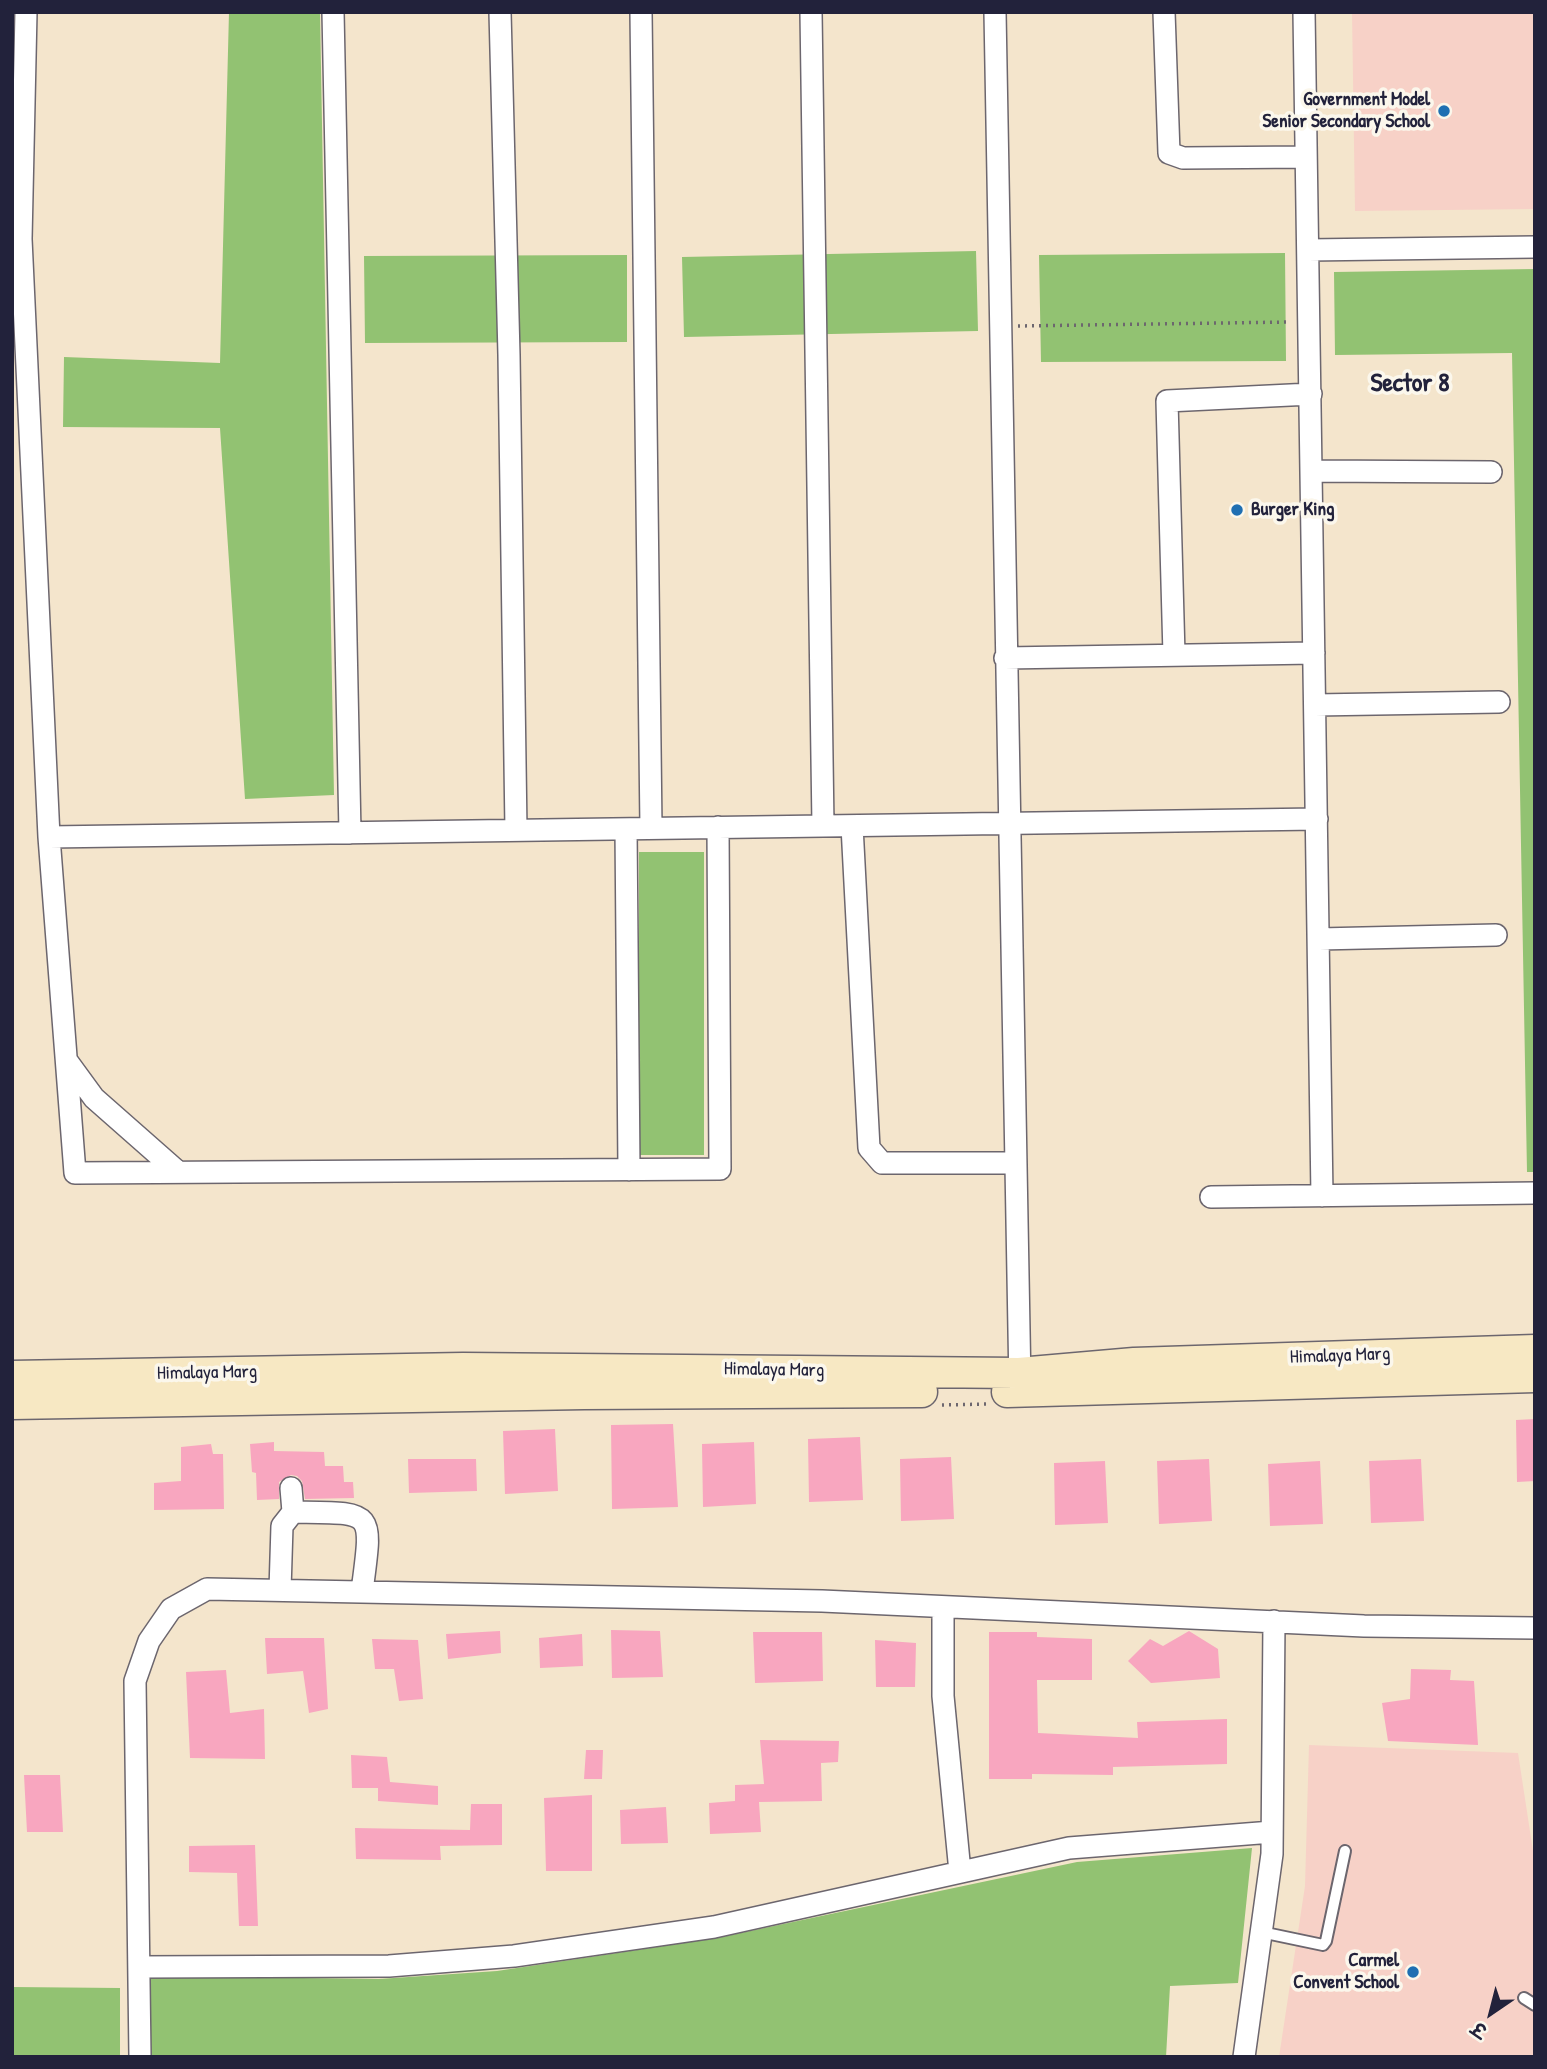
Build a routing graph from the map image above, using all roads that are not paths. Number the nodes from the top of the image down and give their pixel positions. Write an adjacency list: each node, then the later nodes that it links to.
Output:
1 (26, 12): 12 (street)
2 (332, 12): 29 (street)
3 (500, 12): 28 (street)
4 (641, 12): 25 (street)
5 (811, 12): 23 (street)
6 (995, 12): 18 (street)
7 (1164, 12): 9 (street)
8 (1304, 12): 9 (street)
9 (1306, 157): 11 (street)
10 (1535, 247): 11 (street)
11 (1308, 250): 13 (street)
12 (20, 394): 30 (street)
13 (1311, 394): 14 (street); 17 (street)
14 (1312, 471): 15 (street); 16 (street)
15 (1492, 472)
16 (1314, 653): 17 (street); 20 (street)
17 (1174, 655): 18 (street)
18 (1006, 658): 22 (street)
19 (1499, 702): 20 (street)
20 (1315, 705): 21 (street)
21 (1317, 819): 22 (street); 32 (street)
22 (1009, 823): 24 (street); 34 (street)
23 (823, 826): 24 (street); 26 (street)
24 (852, 826): 34 (street)
25 (651, 828): 26 (street); 27 (street)
26 (718, 828): 35 (street)
27 (626, 829): 28 (street); 35 (street)
28 (516, 830): 29 (street)
29 (350, 833): 30 (street)
30 (49, 837): 33 (street)
31 (1496, 936): 32 (street)
32 (1319, 939): 38 (street)
33 (67, 1060): 36 (street); 36 (street)
34 (1015, 1163): 43 (street)
35 (629, 1170): 36 (street)
36 (178, 1172)
37 (1535, 1193): 38 (street)
38 (1322, 1196): 39 (street)
39 (1211, 1197)
40 (1535, 1350): 43 (main road, Himalaya Marg)
41 (12, 1376): 43 (main road, Himalaya Marg)
42 (1535, 1377): 43 (main road, Himalaya Marg)
43 (1020, 1382): 44 (main road, Himalaya Marg)
44 (12, 1404)
45 (291, 1488): 46 (street)
46 (293, 1512): 47 (street); 48 (street)
47 (280, 1590): 48 (street); 56 (street)
48 (362, 1591): 49 (street)
49 (943, 1606): 50 (street); 54 (street)
50 (1274, 1622): 51 (street); 52 (street)
51 (1535, 1628)
52 (1272, 1832): 54 (street); 55 (street)
53 (1345, 1852): 55 (lane)
54 (960, 1871): 56 (street)
55 (1261, 1932): 60 (street)
56 (139, 1967): 59 (street)
57 (1524, 1998): 58 (lane)
58 (1535, 2005)
59 (140, 2057)
60 (1244, 2057)

